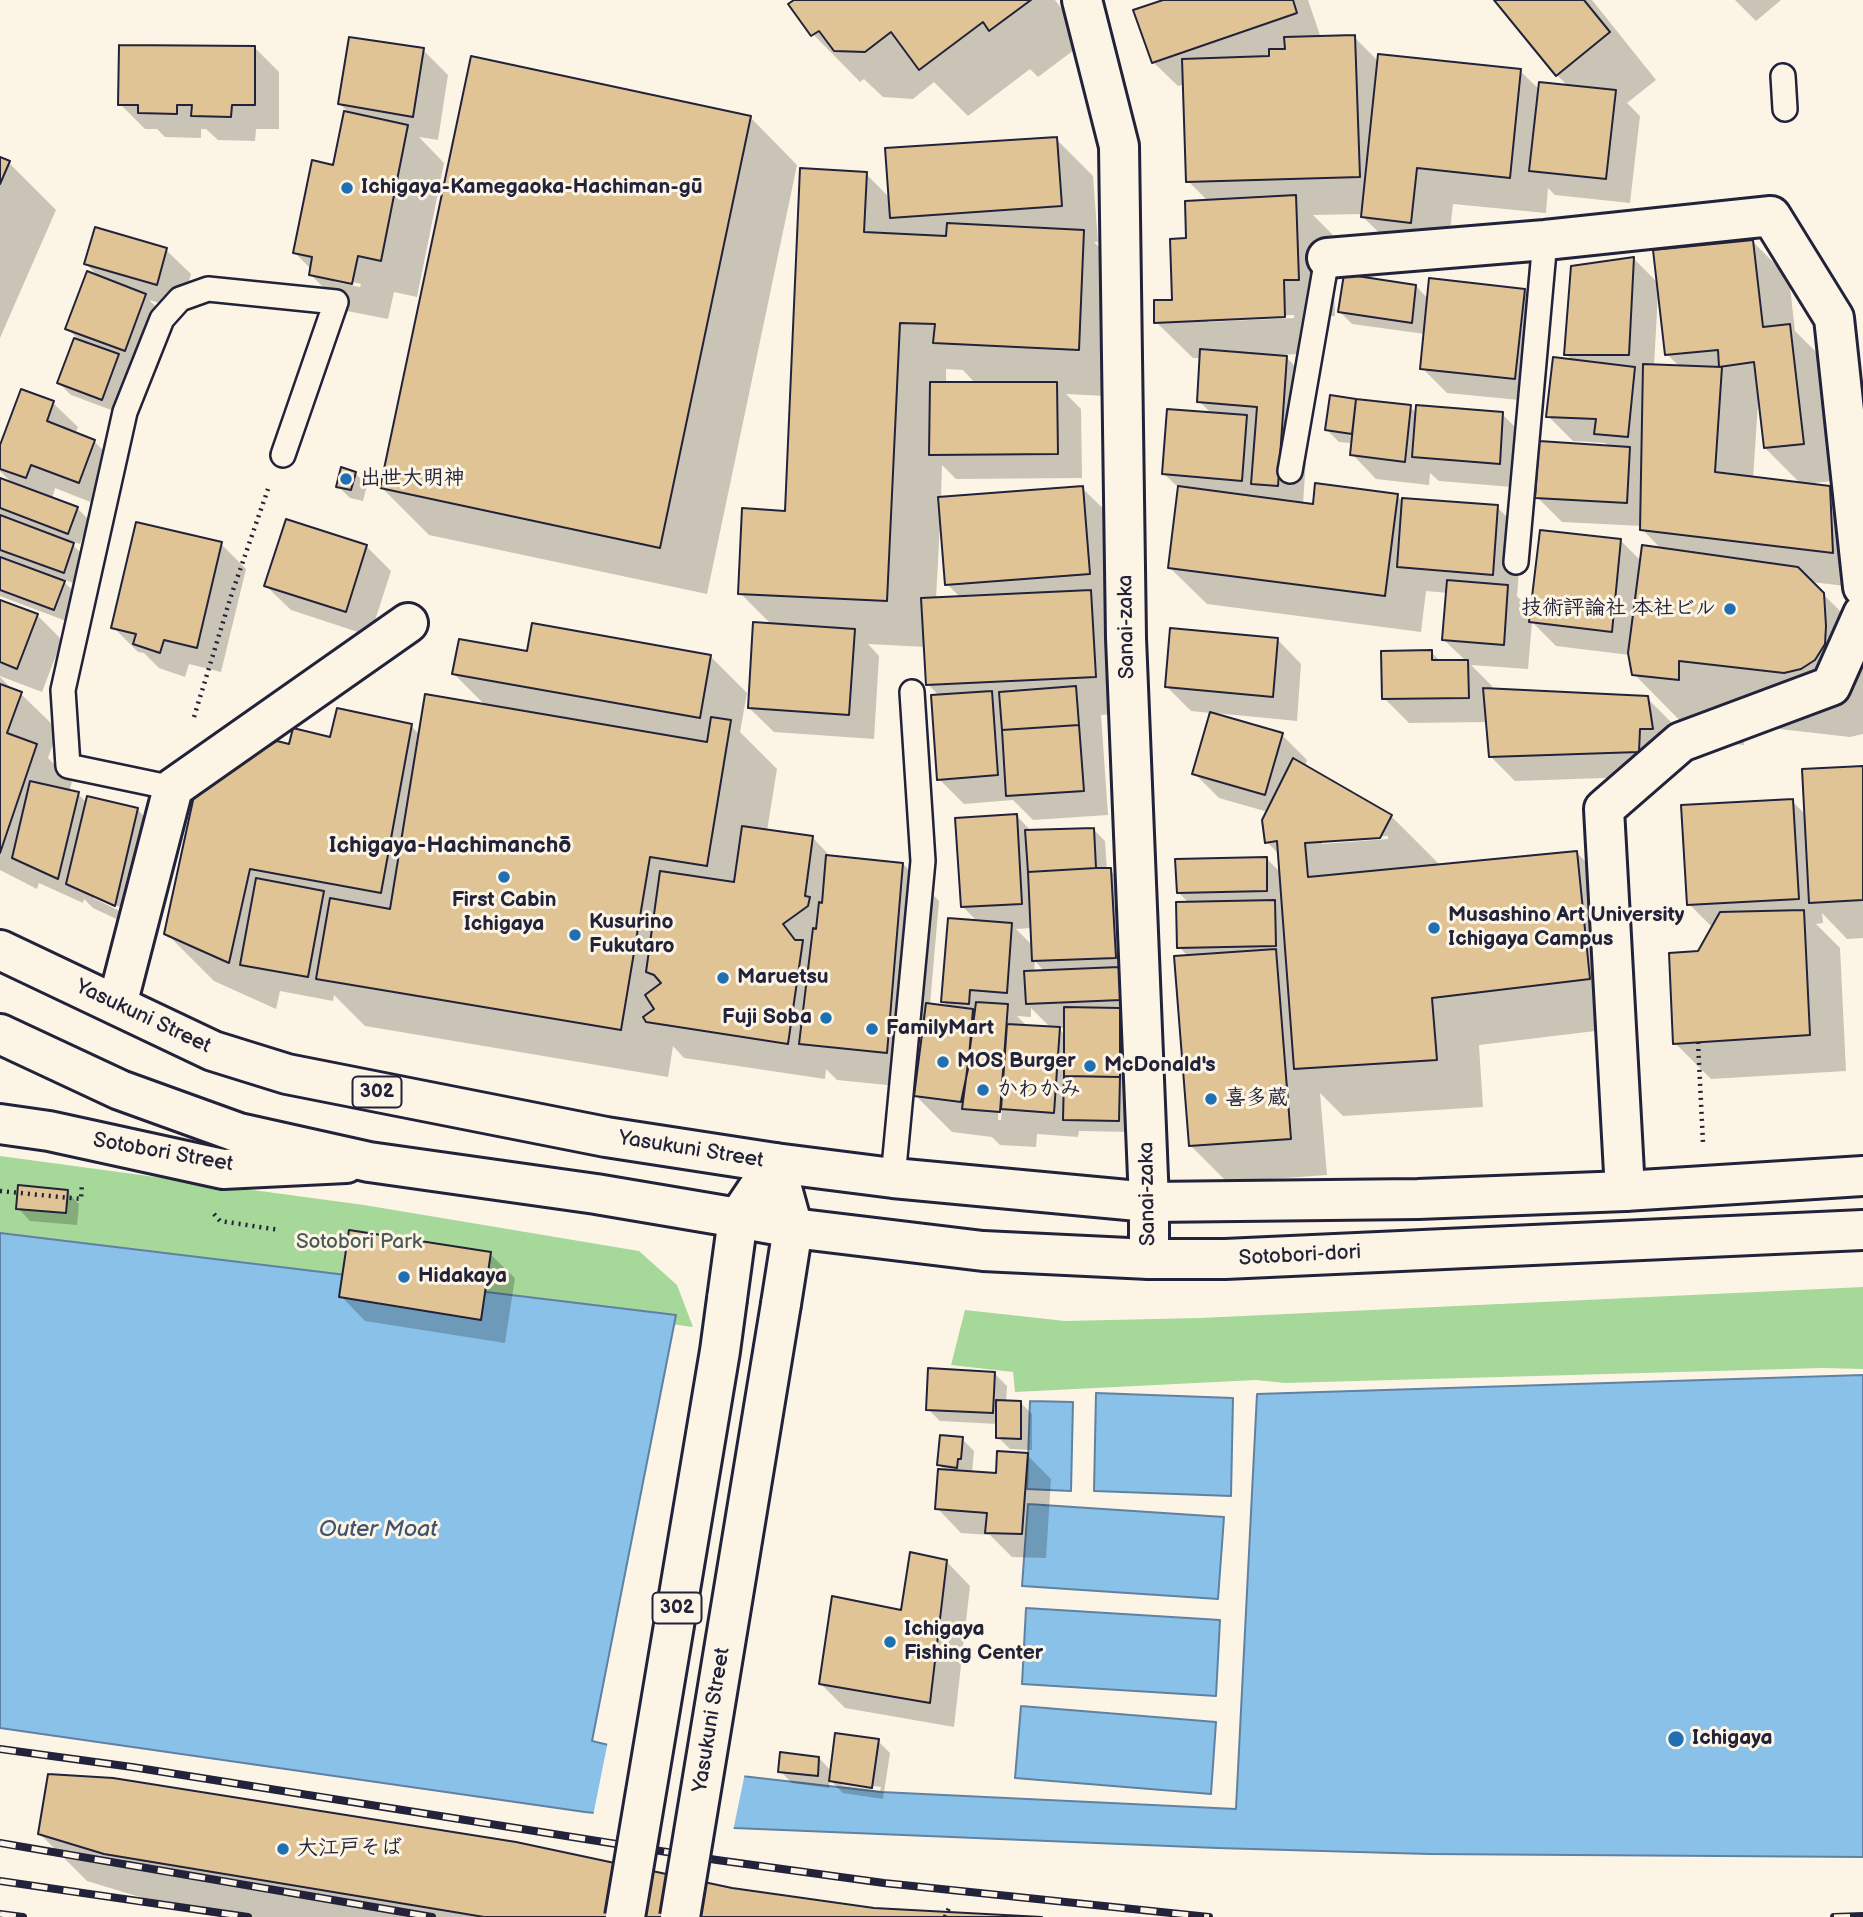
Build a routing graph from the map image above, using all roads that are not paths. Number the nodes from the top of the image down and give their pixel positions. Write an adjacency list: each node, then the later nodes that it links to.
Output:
1 (1083, 0): 23 (main road, Sanai-zaka)
2 (1783, 76): 3 (lane)
3 (1785, 109)
4 (1545, 240): 5 (main road); 8 (lane); 9 (main road)
5 (1327, 258): 7 (lane)
6 (283, 455): 13 (lane)
7 (1290, 471)
8 (1516, 562)
9 (1863, 587)
10 (1863, 614): 22 (main road)
11 (408, 623): 13 (main road)
12 (912, 692): 21 (lane)
13 (173, 788): 15 (main road)
14 (0, 950): 15 (main road, Yasukuni Street / 302)
15 (117, 1005): 19 (main road, Yasukuni Street / 302)
16 (0, 1034): 18 (main road)
17 (0, 1124): 18 (main road, Sotobori Street)
18 (369, 1162): 24 (main road)
19 (775, 1163): 21 (main road); 24 (main road, 302); 25 (main road, Yasukuni Street / 302)
20 (1863, 1176): 22 (main road)
21 (893, 1178): 23 (main road)
22 (1625, 1191): 23 (main road)
23 (1149, 1202): 27 (main road, Sanai-zaka)
24 (738, 1218): 25 (main road, Sotobori-dori); 28 (main road, 302, bridge)
25 (793, 1228): 27 (main road, Sotobori-dori); 29 (main road, Yasukuni Street / 302, bridge)
26 (1863, 1230): 27 (main road, Sotobori-dori)
27 (1149, 1259)
28 (625, 1917)
29 (680, 1917)

